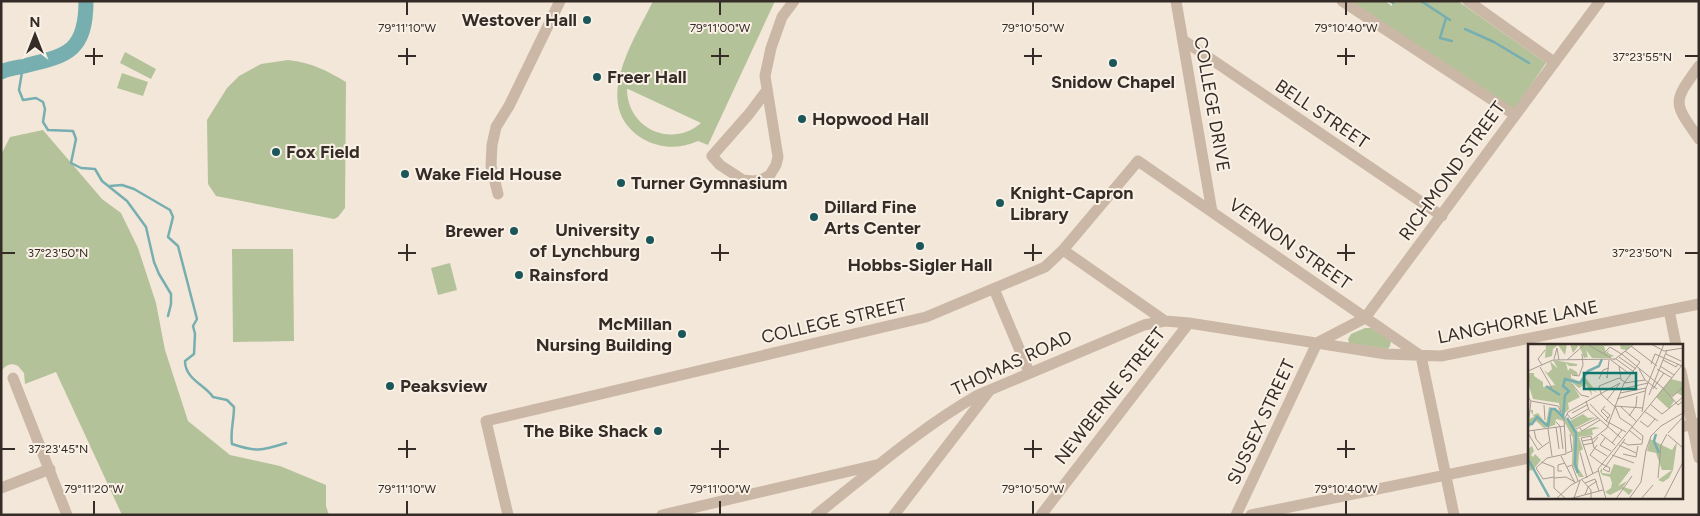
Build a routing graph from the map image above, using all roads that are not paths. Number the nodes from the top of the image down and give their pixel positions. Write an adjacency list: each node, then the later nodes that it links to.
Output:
1 (560, 1): 14 (street)
2 (794, 1): 10 (street)
3 (1176, 1): 7 (street, COLLEGE DRIVE)
4 (1342, 1): 11 (street)
5 (1468, 1): 8 (street)
6 (1600, 1): 8 (street, RICHMOND STREET)
7 (1183, 40): 15 (street, COLLEGE DRIVE); 16 (street, BELL STREET)
8 (1554, 62): 11 (street, RICHMOND STREET)
9 (1699, 66): 12 (street)
10 (767, 90): 10 (street)
11 (1515, 115): 16 (street, RICHMOND STREET)
12 (1699, 139)
13 (1138, 161): 15 (street, VERNON STREET); 17 (street, COLLEGE STREET)
14 (498, 194)
15 (1212, 212): 21 (street, VERNON STREET)
16 (1442, 216): 21 (street, RICHMOND STREET)
17 (1062, 250): 18 (street, COLLEGE STREET); 22 (street)
18 (994, 289): 27 (street); 39 (street, COLLEGE STREET)
19 (1699, 304): 20 (street, LANGHORNE LANE)
20 (1669, 310): 25 (street); 26 (street, LANGHORNE LANE)
21 (1366, 318): 24 (street, RICHMOND STREET); 26 (street, VERNON STREET)
22 (1165, 322): 23 (street, LANGHORNE LANE); 27 (street, THOMAS ROAD)
23 (1189, 323): 24 (street, LANGHORNE LANE); 43 (street, NEWBERNE STREET)
24 (1317, 343): 26 (street, LANGHORNE LANE); 44 (street, SUSSEX STREET)
25 (1676, 344)
26 (1422, 356): 36 (street)
27 (1030, 372): 30 (street, THOMAS ROAD)
28 (1682, 376): 31 (street)
29 (13, 378): 35 (street)
30 (992, 389): 34 (street, THOMAS ROAD); 42 (street)
31 (1691, 425): 33 (street)
32 (1528, 458): 36 (street)
33 (1699, 458)
34 (880, 464): 40 (street); 41 (street, THOMAS ROAD)
35 (50, 470): 37 (street); 38 (street)
36 (1445, 475): 45 (street); 46 (street)
37 (1, 488)
38 (67, 515)
39 (508, 515)
40 (662, 515)
41 (816, 515)
42 (894, 515)
43 (1041, 515)
44 (1236, 515)
45 (1252, 515)
46 (1454, 515)

